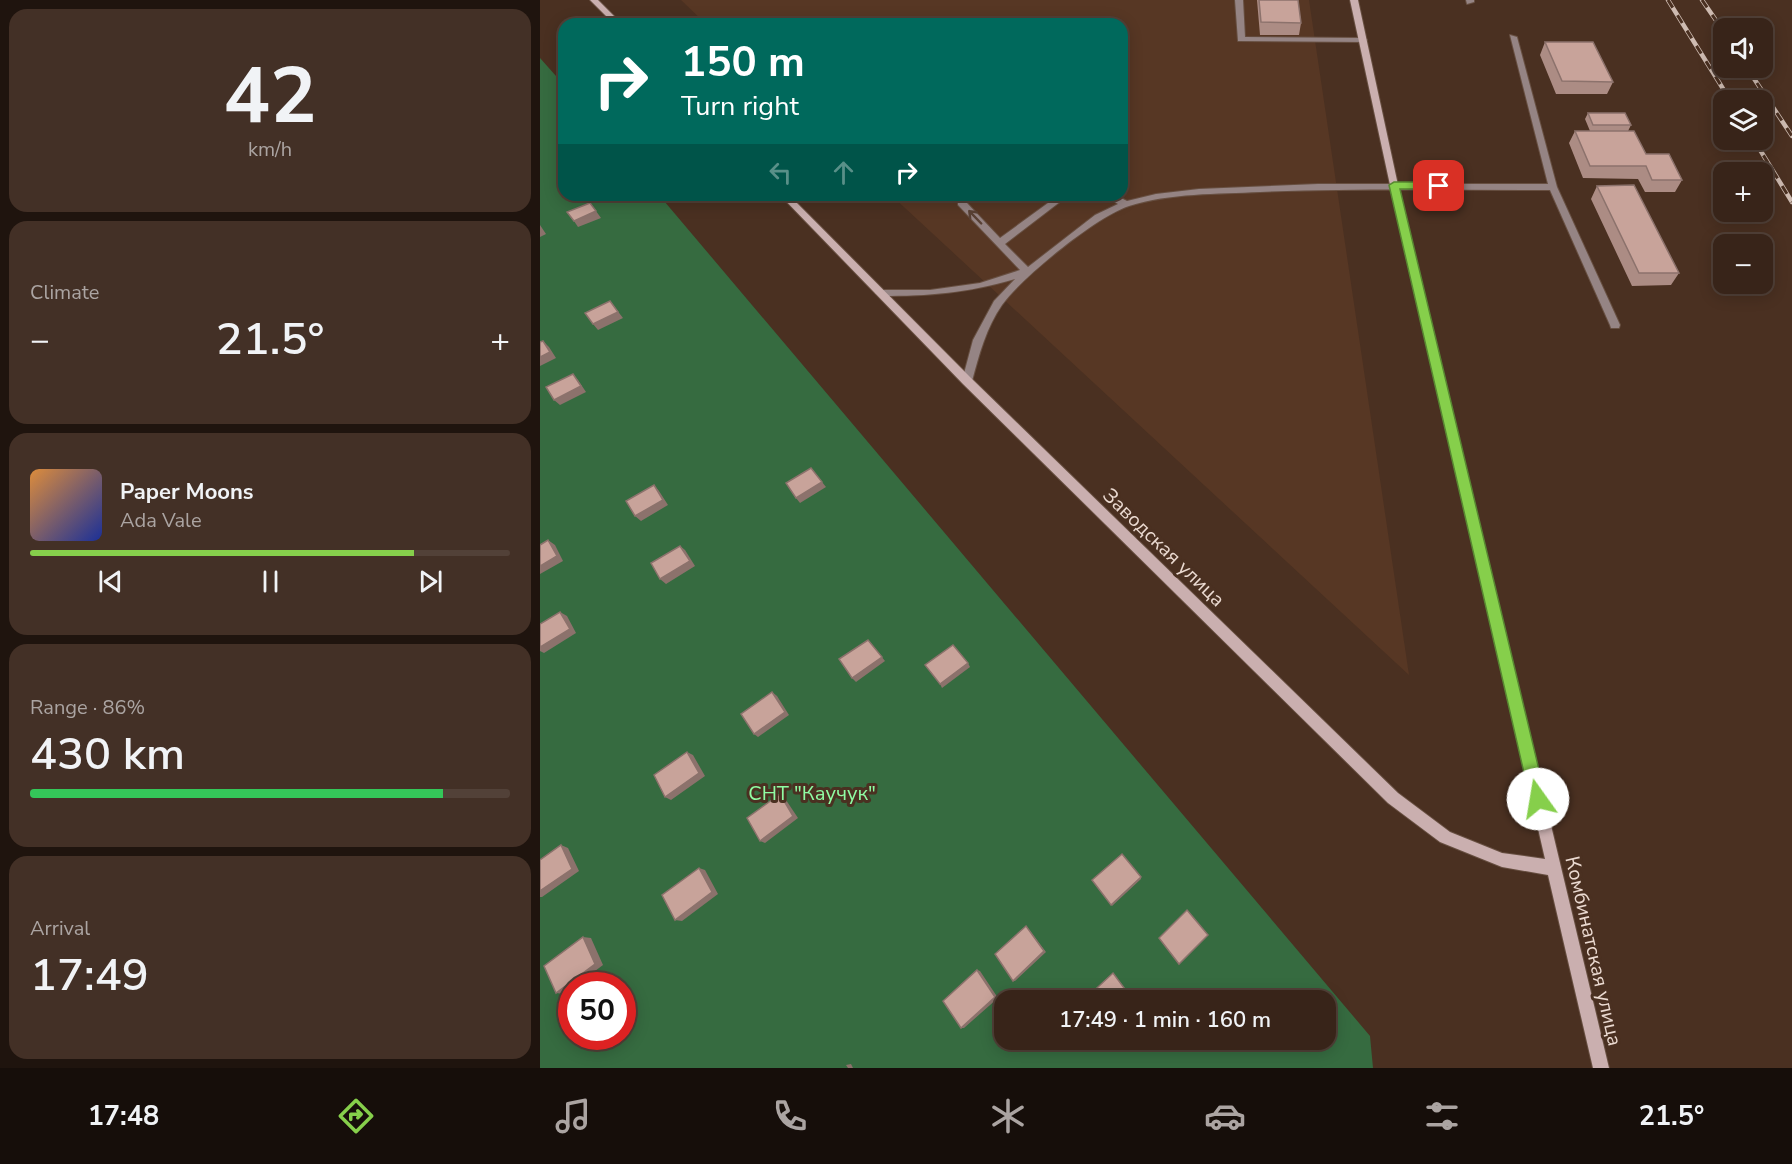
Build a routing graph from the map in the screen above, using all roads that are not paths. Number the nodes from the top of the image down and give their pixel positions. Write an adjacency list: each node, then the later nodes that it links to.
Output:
1 (594, 0): 4 (main road)
2 (1239, 0): 6 (lane)
3 (1354, 0): 6 (main road, Комбинатская улица)
4 (612, 18)
5 (1513, 37): 8 (lane)
6 (1363, 40): 7 (main road, Комбинатская улица)
7 (1394, 185): 8 (lane); 13 (lane); 19 (main road, Комбинатская улица)
8 (1553, 187): 17 (lane)
9 (790, 201): 16 (main road, Заводская улица)
10 (964, 201): 14 (lane, one-way to 10)
11 (1057, 201): 14 (lane)
12 (1120, 201): 13 (lane)
13 (1126, 204): 15 (lane)
14 (1000, 243): 15 (lane)
15 (1027, 272): 16 (lane); 18 (lane)
16 (880, 293): 18 (main road, Заводская улица)
17 (1615, 325)
18 (967, 381): 19 (main road, Заводская улица)
19 (1554, 868): 20 (main road, Комбинатская улица)
20 (1601, 1068)

